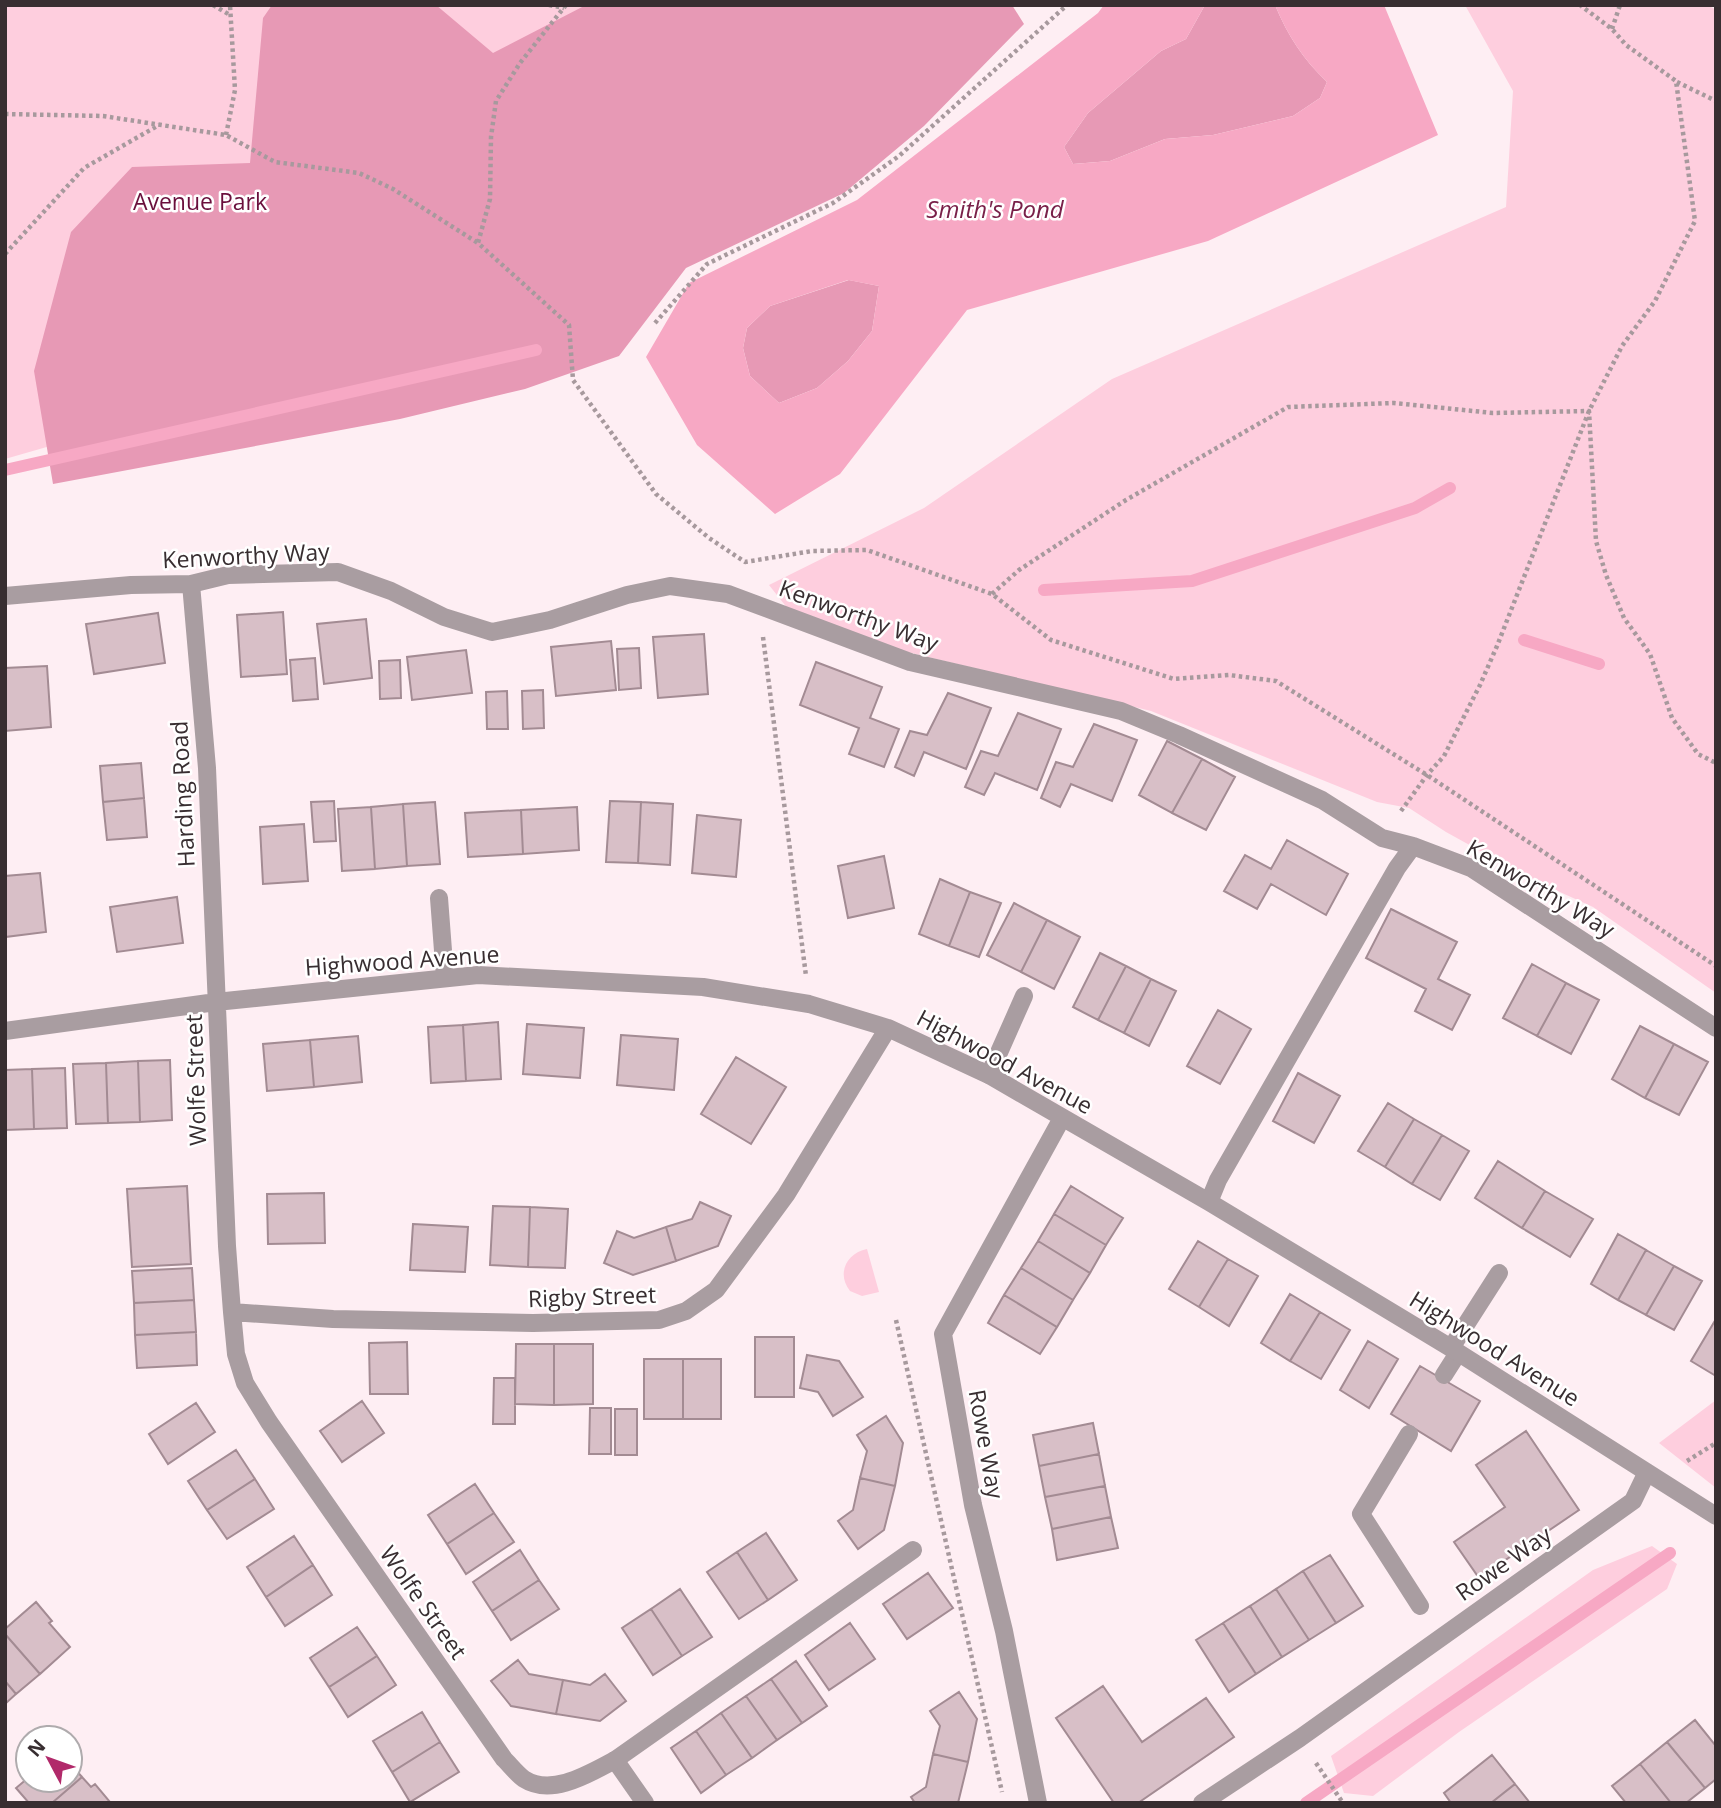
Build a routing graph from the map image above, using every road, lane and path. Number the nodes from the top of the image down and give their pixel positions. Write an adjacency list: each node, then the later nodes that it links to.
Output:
1 (213, 5): 8 (path)
2 (230, 5): 8 (path)
3 (549, 5): 6 (path)
4 (1580, 5): 9 (path)
5 (1620, 5): 9 (path)
6 (565, 6): 15 (path)
7 (1064, 6): 17 (path)
8 (231, 16): 14 (path)
9 (1612, 29): 10 (path)
10 (1676, 81): 11 (path); 18 (path)
11 (1716, 101)
12 (5, 114): 13 (path)
13 (160, 125): 14 (path); 16 (path)
14 (226, 135): 15 (path)
15 (478, 243): 20 (path)
16 (5, 254)
17 (654, 323)
18 (1589, 411): 20 (path); 23 (path); 24 (path)
19 (191, 584): 21 (street, Kenworthy Way); 22 (street, Kenworthy Way); 31 (street, Harding Road)
20 (992, 594): 24 (path)
21 (5, 596)
22 (759, 605): 25 (street, Kenworthy Way); 32 (path)
23 (1716, 763)
24 (1427, 775): 25 (path); 28 (path)
25 (1382, 838): 26 (street, Kenworthy Way)
26 (1413, 846): 34 (street, Kenworthy Way); 38 (street)
27 (439, 898): 29 (street)
28 (1716, 966)
29 (445, 977): 31 (street, Highwood Avenue); 32 (street, Highwood Avenue)
30 (1024, 996): 36 (street)
31 (216, 1002): 35 (street, Highwood Avenue); 40 (street, Wolfe Street)
32 (809, 1004): 33 (street, Highwood Avenue)
33 (888, 1028): 36 (street, Highwood Avenue); 40 (street, Rigby Street)
34 (1716, 1028)
35 (5, 1031)
36 (989, 1076): 37 (street, Highwood Avenue)
37 (1062, 1118): 38 (street, Highwood Avenue); 53 (street, Rowe Way)
38 (1209, 1202): 42 (street, Highwood Avenue)
39 (1499, 1273): 42 (street)
40 (232, 1312): 49 (street, Wolfe Street)
41 (896, 1320): 52 (path)
42 (1455, 1351): 43 (street); 45 (street, Highwood Avenue)
43 (1444, 1375)
44 (1409, 1434): 48 (street)
45 (1647, 1472): 46 (street, Highwood Avenue); 54 (street, Rowe Way)
46 (1716, 1516)
47 (914, 1549): 49 (street, Wolfe Street)
48 (1420, 1606)
49 (615, 1760): 51 (street)
50 (1316, 1762): 55 (path)
51 (645, 1803)
52 (1004, 1803)
53 (1038, 1803)
54 (1202, 1803)
55 (1343, 1803)

